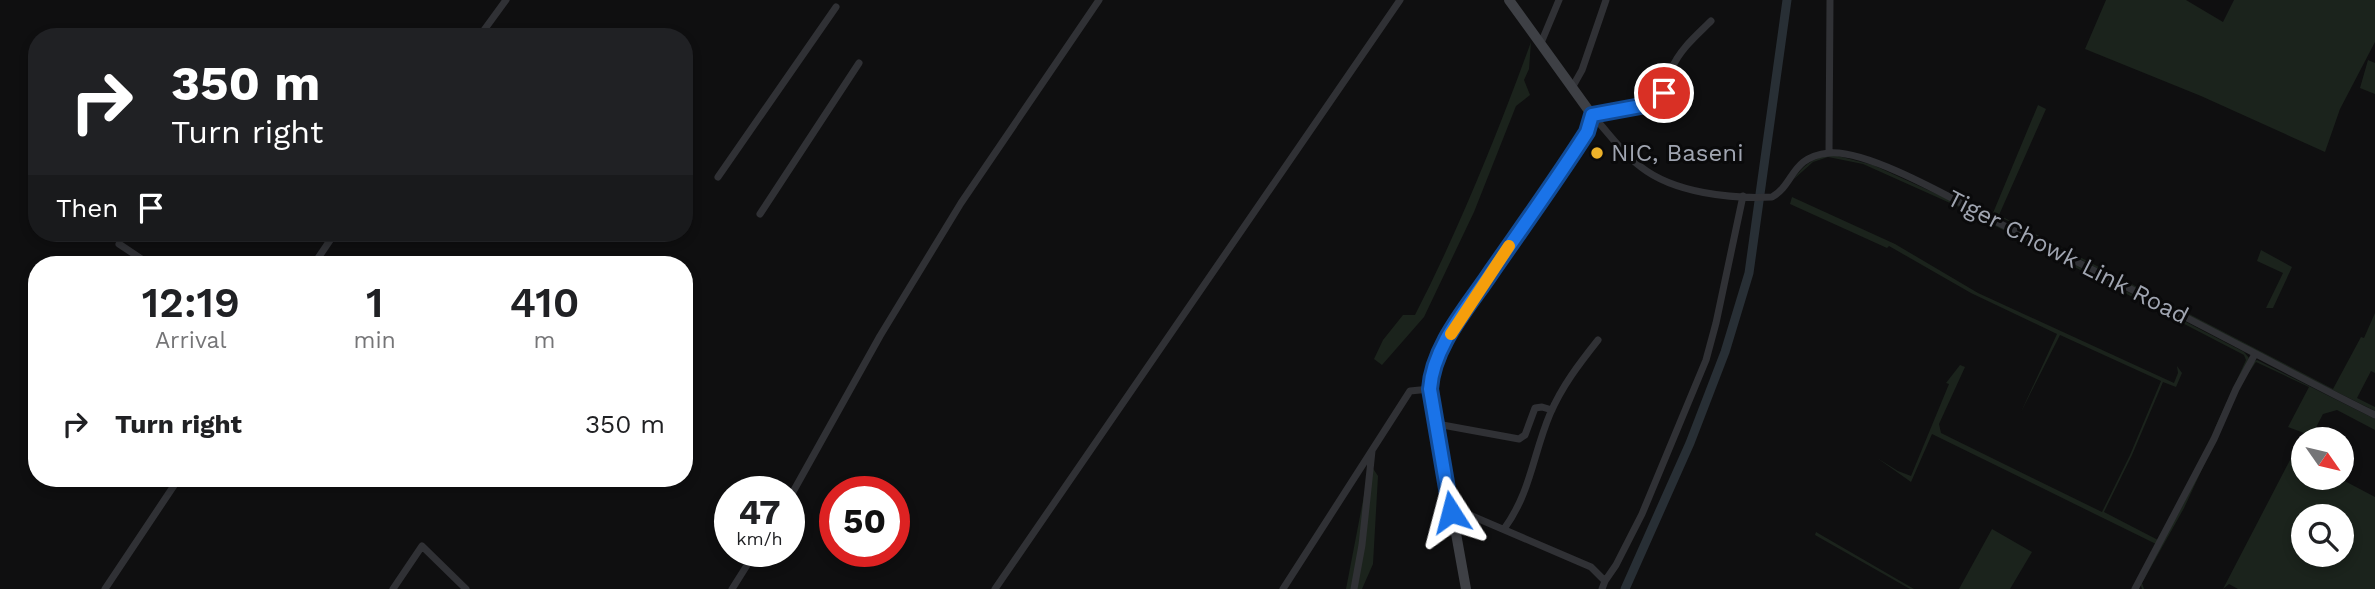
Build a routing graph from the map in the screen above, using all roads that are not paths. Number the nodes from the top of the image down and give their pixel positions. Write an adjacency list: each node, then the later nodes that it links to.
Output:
1 (506, 0): 11 (street)
2 (1087, 0): 8 (street)
3 (1400, 0): 39 (street)
4 (1510, 0): 12 (main road)
5 (1559, 0): 12 (street)
6 (1606, 0): 14 (street)
7 (1830, 0): 16 (street)
8 (1096, 3): 29 (street)
9 (836, 7): 17 (street)
10 (1711, 21): 15 (street)
11 (486, 28)
12 (1541, 43): 14 (main road)
13 (859, 63): 19 (street)
14 (1573, 86): 15 (main road)
15 (1592, 115): 18 (street); 24 (main road)
16 (1829, 153): 18 (street); 23 (street, Tiger Chowk Link Road)
17 (718, 177)
18 (1747, 196): 34 (street)
19 (760, 214)
20 (119, 244): 21 (street)
21 (137, 256)
22 (1598, 340): 25 (street)
23 (2255, 354): 26 (street, Tiger Chowk Link Road); 43 (street)
24 (1430, 389): 27 (main road); 28 (street)
25 (1552, 410): 27 (street); 32 (street)
26 (2375, 415)
27 (1437, 424): 31 (main road)
28 (1372, 448): 40 (street); 41 (street)
29 (802, 476)
30 (172, 487): 35 (street)
31 (1451, 512): 32 (street); 42 (main road)
32 (1504, 529): 34 (street)
33 (746, 567): 38 (street)
34 (1604, 585)
35 (105, 589)
36 (393, 589): 37 (street)
37 (466, 589)
38 (732, 589)
39 (995, 589)
40 (1283, 589)
41 (1354, 589)
42 (1466, 589)
43 (2135, 589)

